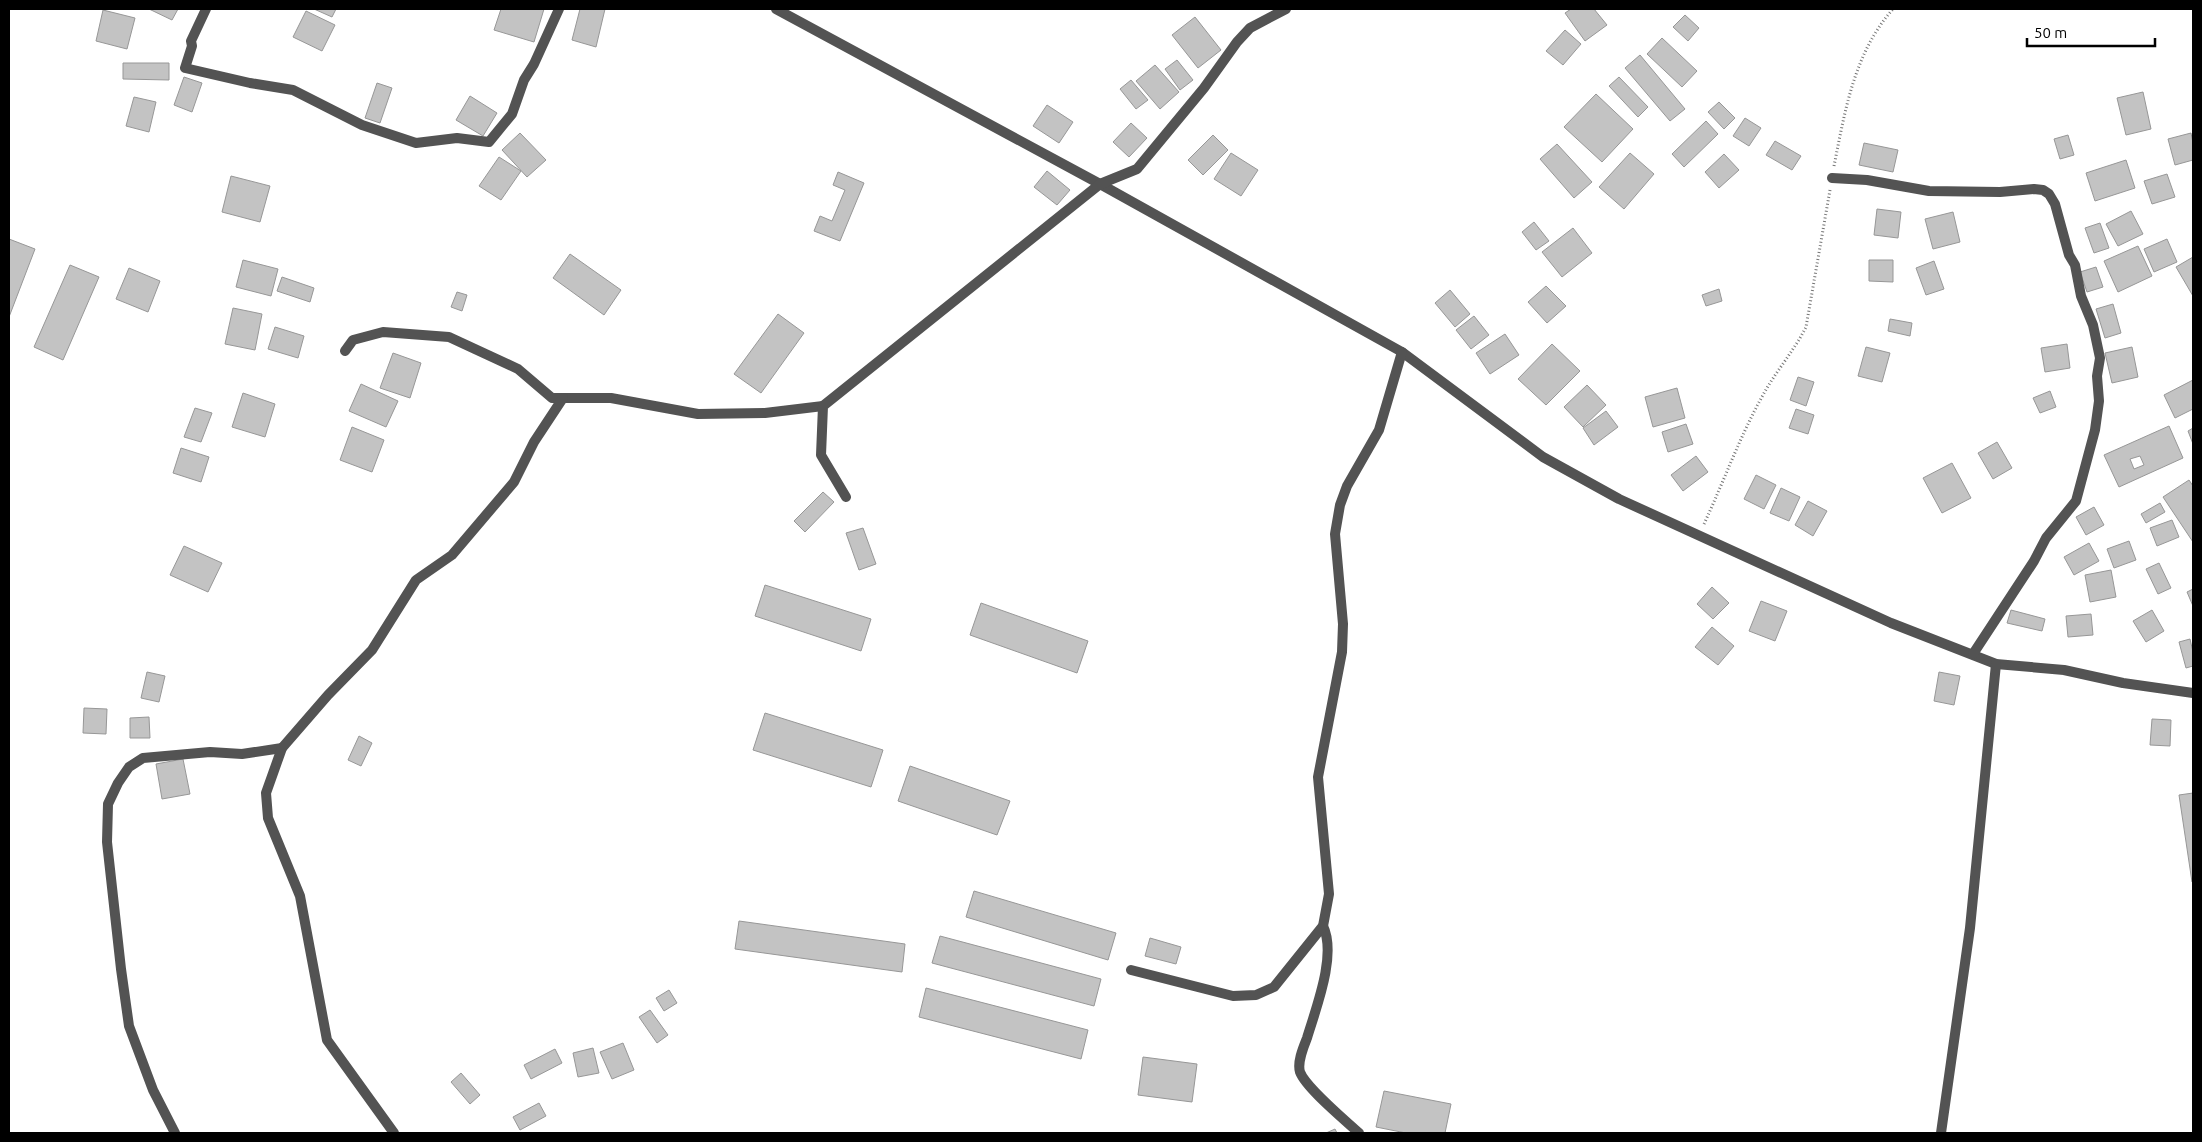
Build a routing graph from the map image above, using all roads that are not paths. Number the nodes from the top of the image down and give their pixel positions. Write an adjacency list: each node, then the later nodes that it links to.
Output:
1 (206, 9): 2 (street)
2 (559, 9)
3 (776, 9): 6 (street)
4 (1286, 9): 6 (street)
5 (1832, 178): 12 (street)
6 (1100, 184): 8 (street); 10 (street)
7 (345, 351): 9 (street)
8 (1402, 352): 12 (street); 16 (street)
9 (563, 398): 10 (street); 15 (street)
10 (823, 406): 11 (street)
11 (846, 497)
12 (1973, 654): 13 (street)
13 (1996, 664): 14 (street); 21 (street)
14 (2193, 694)
15 (282, 748): 18 (street); 19 (street)
16 (1323, 926): 17 (street); 20 (street)
17 (1131, 970)
18 (175, 1133)
19 (394, 1133)
20 (1359, 1133)
21 (1941, 1133)

